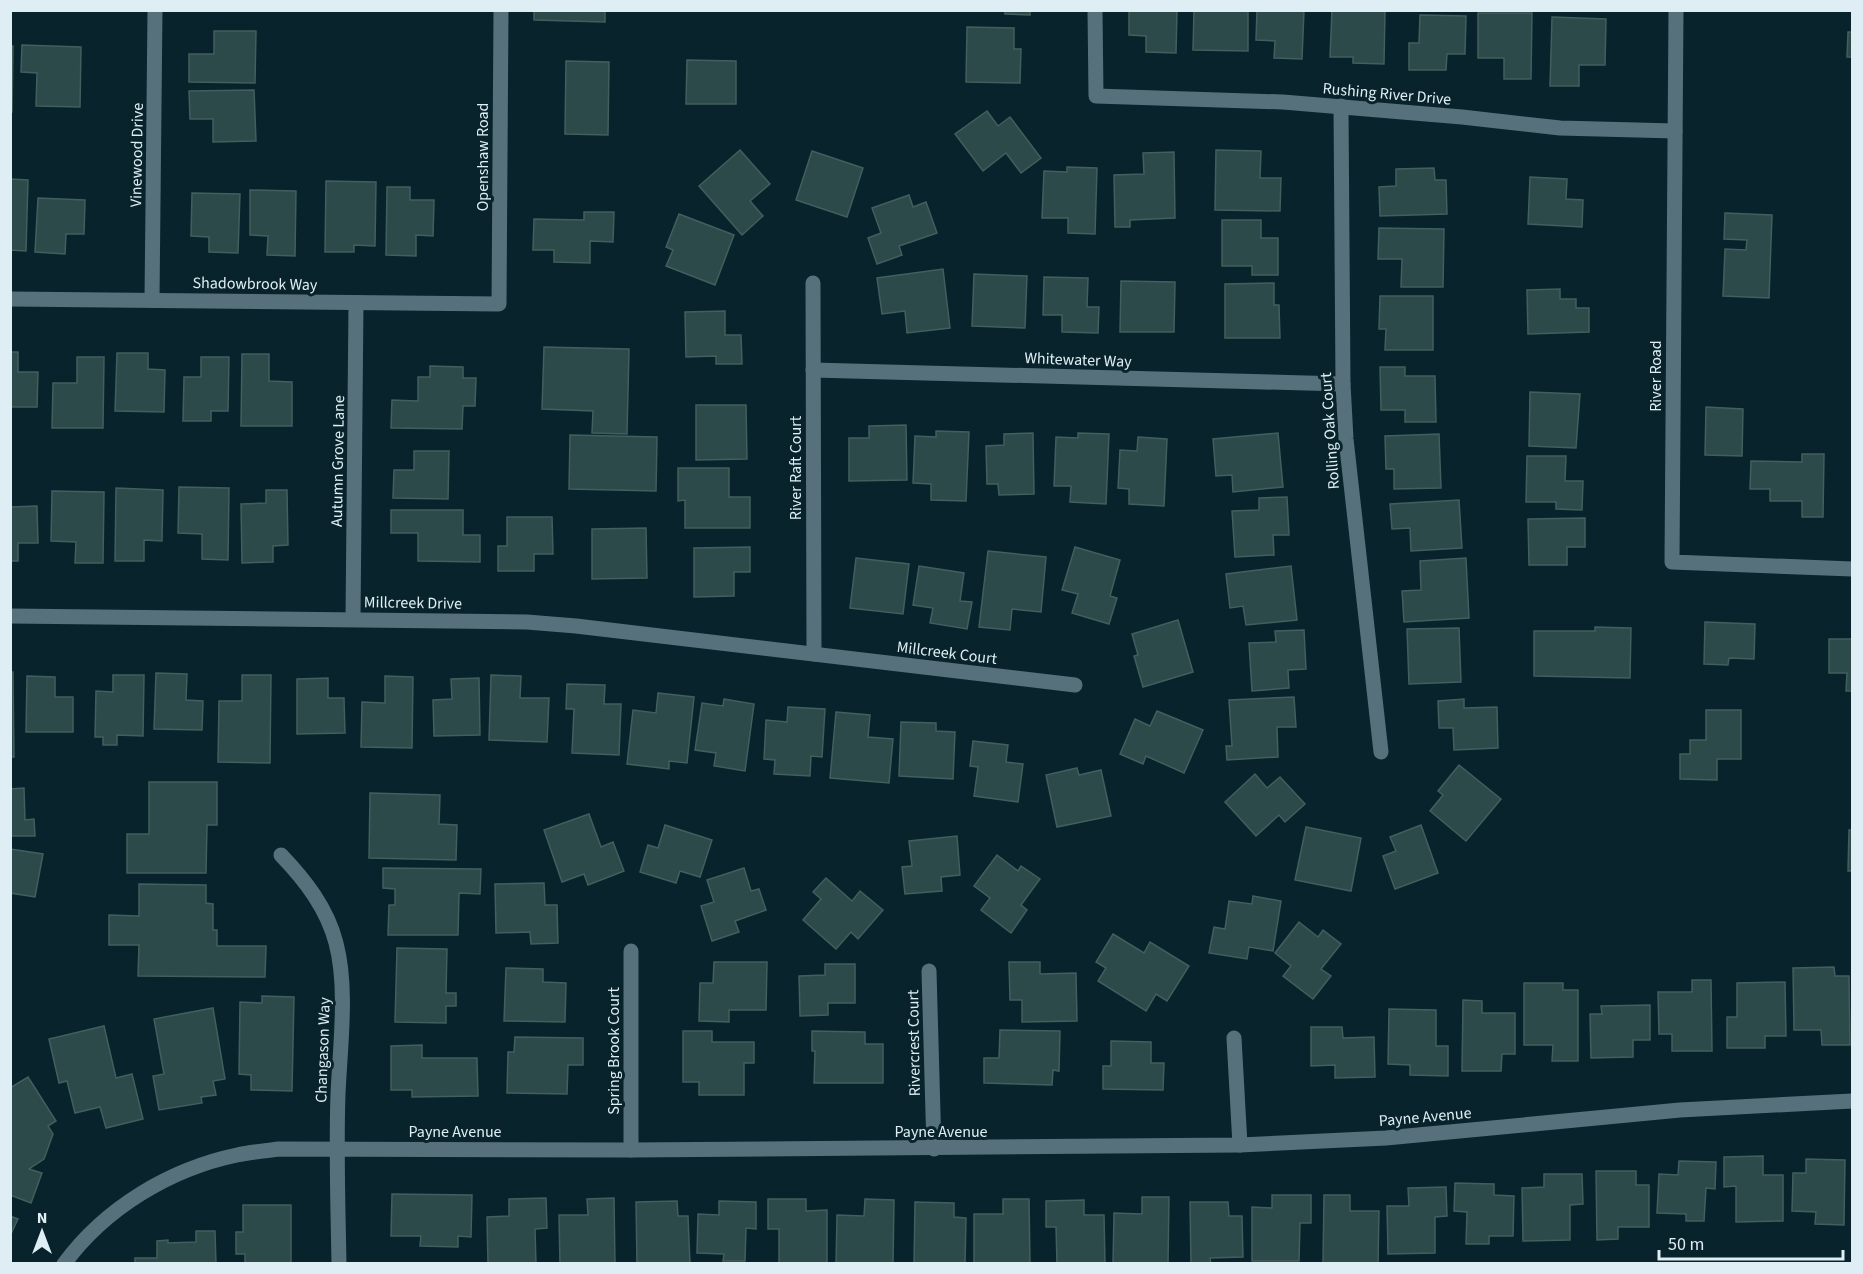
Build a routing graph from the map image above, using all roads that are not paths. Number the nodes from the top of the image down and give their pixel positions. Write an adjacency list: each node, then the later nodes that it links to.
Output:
1 (155, 10): 9 (street, Vinewood Drive)
2 (501, 10): 11 (street, Openshaw Road)
3 (1095, 10): 5 (street, Rushing River Drive)
4 (1676, 10): 6 (street, River Road)
5 (1341, 106): 6 (street, Rushing River Drive); 13 (street, Rolling Oak Court)
6 (1675, 131): 14 (street, River Road)
7 (813, 283): 12 (street, River Raft Court)
8 (10, 299): 9 (street, Shadowbrook Way)
9 (152, 300): 10 (street, Shadowbrook Way)
10 (356, 303): 11 (street, Shadowbrook Way); 16 (street, Autumn Grove Lane)
11 (499, 304)
12 (813, 370): 13 (street, Whitewater Way); 17 (street, River Raft Court)
13 (1342, 384): 19 (street, Rolling Oak Court)
14 (1852, 569)
15 (10, 616): 16 (street, Millcreek Drive)
16 (353, 619): 17 (street, Millcreek Drive)
17 (814, 654): 18 (street, Millcreek Court)
18 (1075, 685)
19 (1381, 752)
20 (281, 855): 26 (street, Changason Way)
21 (631, 951): 28 (street, Spring Brook Court)
22 (930, 971): 27 (street, Rivercrest Court)
23 (1234, 1038): 25 (street)
24 (1852, 1101): 25 (street, Payne Avenue)
25 (1240, 1145): 27 (street, Payne Avenue)
26 (336, 1149): 28 (street, Payne Avenue); 29 (street, Payne Avenue); 30 (street, Changason Way)
27 (934, 1149): 28 (street, Payne Avenue)
28 (631, 1150)
29 (64, 1263)
30 (339, 1263)

